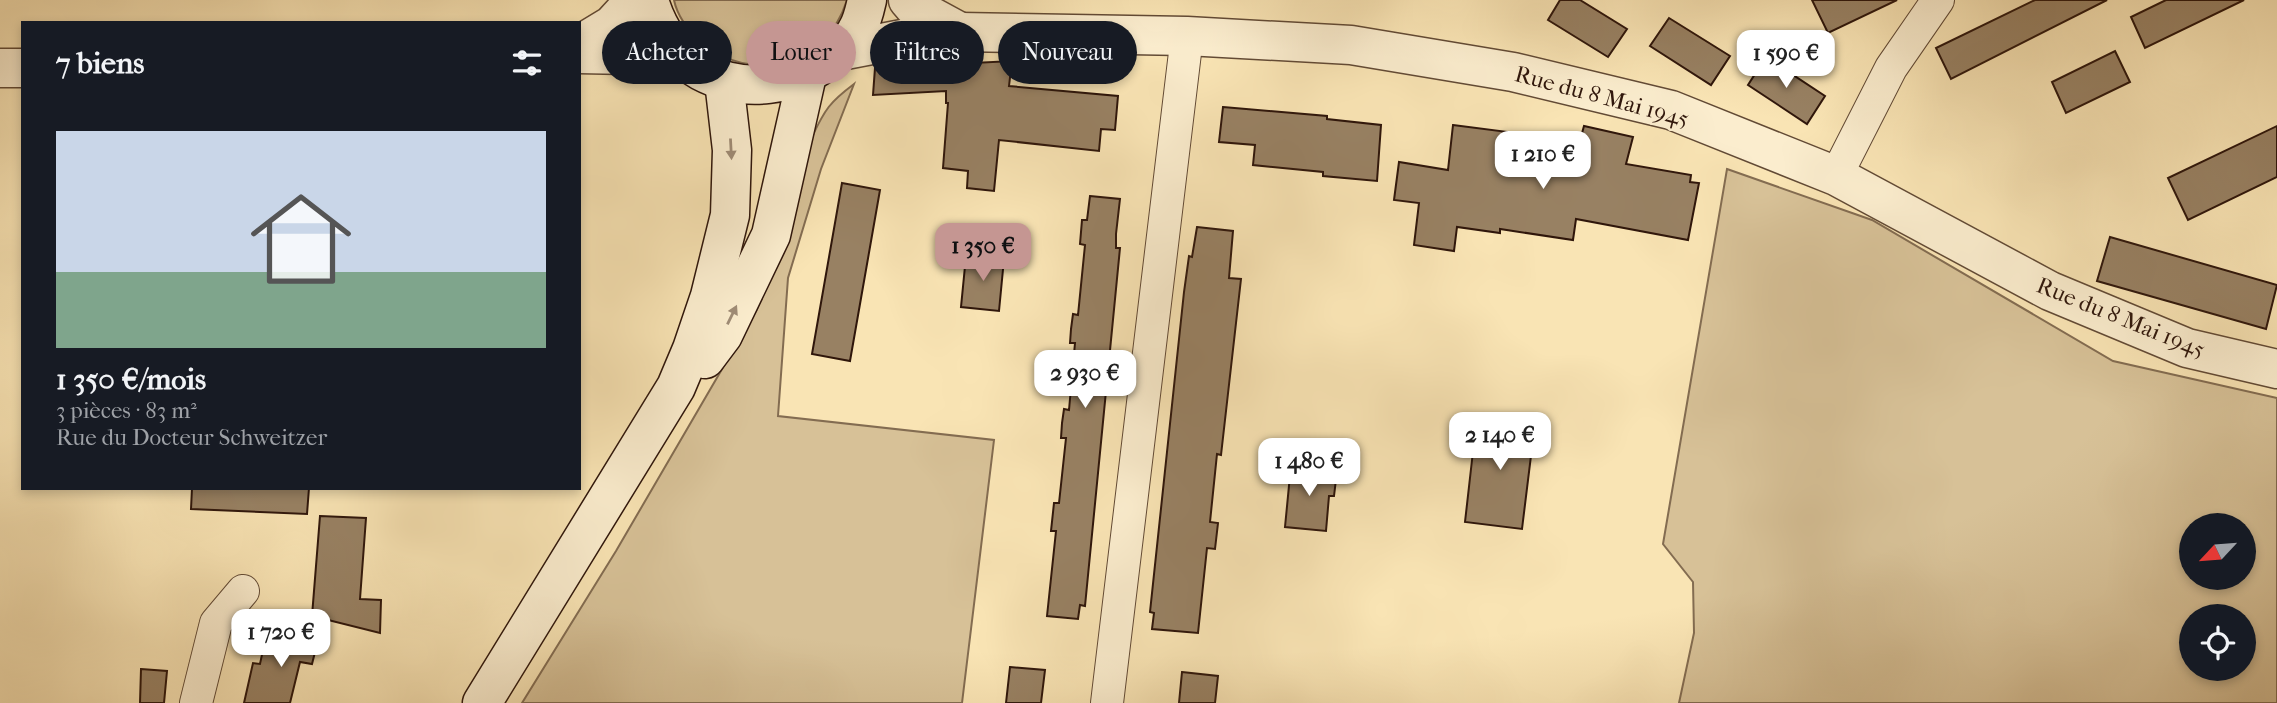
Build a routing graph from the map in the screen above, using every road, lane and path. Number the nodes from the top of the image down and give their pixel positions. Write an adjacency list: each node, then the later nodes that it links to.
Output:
1 (635, 0): 11 (street)
2 (649, 0): 6 (street)
3 (867, 0): 8 (street)
4 (908, 0): 7 (street, Rue du 8 Mai 1945)
5 (1938, 0): 20 (street)
6 (655, 21)
7 (940, 21)
8 (856, 32)
9 (984, 32): 10 (street, Rue du 8 Mai 1945)
10 (1187, 36): 20 (street, Rue du 8 Mai 1945); 26 (street)
11 (581, 44)
12 (581, 54): 13 (street)
13 (602, 55)
14 (0, 68): 15 (street)
15 (21, 68)
16 (724, 84): 22 (street, one-way to 22)
17 (749, 84): 18 (street)
18 (773, 84)
19 (805, 84): 22 (street, one-way to 19)
20 (1836, 176): 21 (street, Rue du 8 Mai 1945)
21 (2277, 369)
22 (676, 387): 25 (street)
23 (243, 591): 24 (street)
24 (196, 703)
25 (482, 703)
26 (1107, 703)

